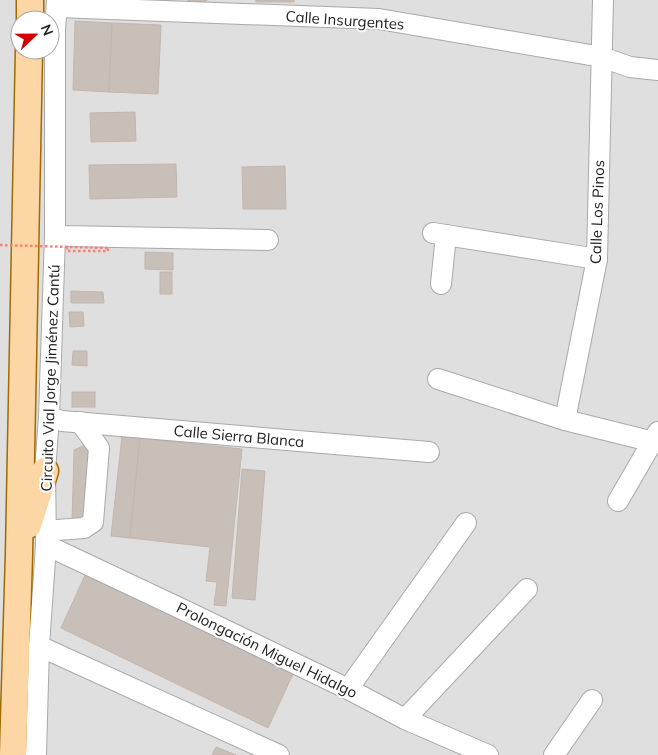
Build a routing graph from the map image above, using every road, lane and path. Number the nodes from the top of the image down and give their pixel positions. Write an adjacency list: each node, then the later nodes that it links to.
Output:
1 (603, 0): 3 (street, Calle Los Pinos)
2 (57, 4): 3 (street, Calle Insurgentes); 6 (street, Circuito Vial Jorge Jiménez Cantú)
3 (602, 57): 5 (street, Calle Insurgentes); 10 (street, Calle Los Pinos)
4 (29, 60): 22 (main road, Circuito Vial Jorge Jiménez Cantú)
5 (658, 70)
6 (55, 235): 7 (street); 13 (street, Circuito Vial Jorge Jiménez Cantú)
7 (268, 240)
8 (0, 245): 9 (path, bridge)
9 (104, 251)
10 (597, 259): 11 (street); 14 (street, Calle Los Pinos)
11 (442, 284)
12 (438, 379): 14 (street)
13 (49, 417): 15 (street, Calle Sierra Blanca); 18 (street, Circuito Vial Jorge Jiménez Cantú)
14 (566, 420): 16 (street)
15 (80, 422): 17 (street, Calle Sierra Blanca); 21 (street)
16 (656, 439): 19 (street)
17 (429, 452)
18 (45, 471): 21 (street, Circuito Vial Jorge Jiménez Cantú); 22 (main road)
19 (618, 500)
20 (466, 523): 25 (street)
21 (52, 537): 24 (street, Circuito Vial Jorge Jiménez Cantú); 25 (street, Prolongación Miguel Hidalgo)
22 (18, 554): 28 (main road, Circuito Vial Jorge Jiménez Cantú)
23 (527, 589): 27 (street)
24 (39, 646): 29 (street, Circuito Vial Jorge Jiménez Cantú); 30 (street)
25 (348, 689): 27 (street, Prolongación Miguel Hidalgo)
26 (592, 700): 32 (street)
27 (406, 718): 31 (street, Prolongación Miguel Hidalgo)
28 (8, 738)
29 (36, 755)
30 (279, 755)
31 (488, 755)
32 (554, 755)

